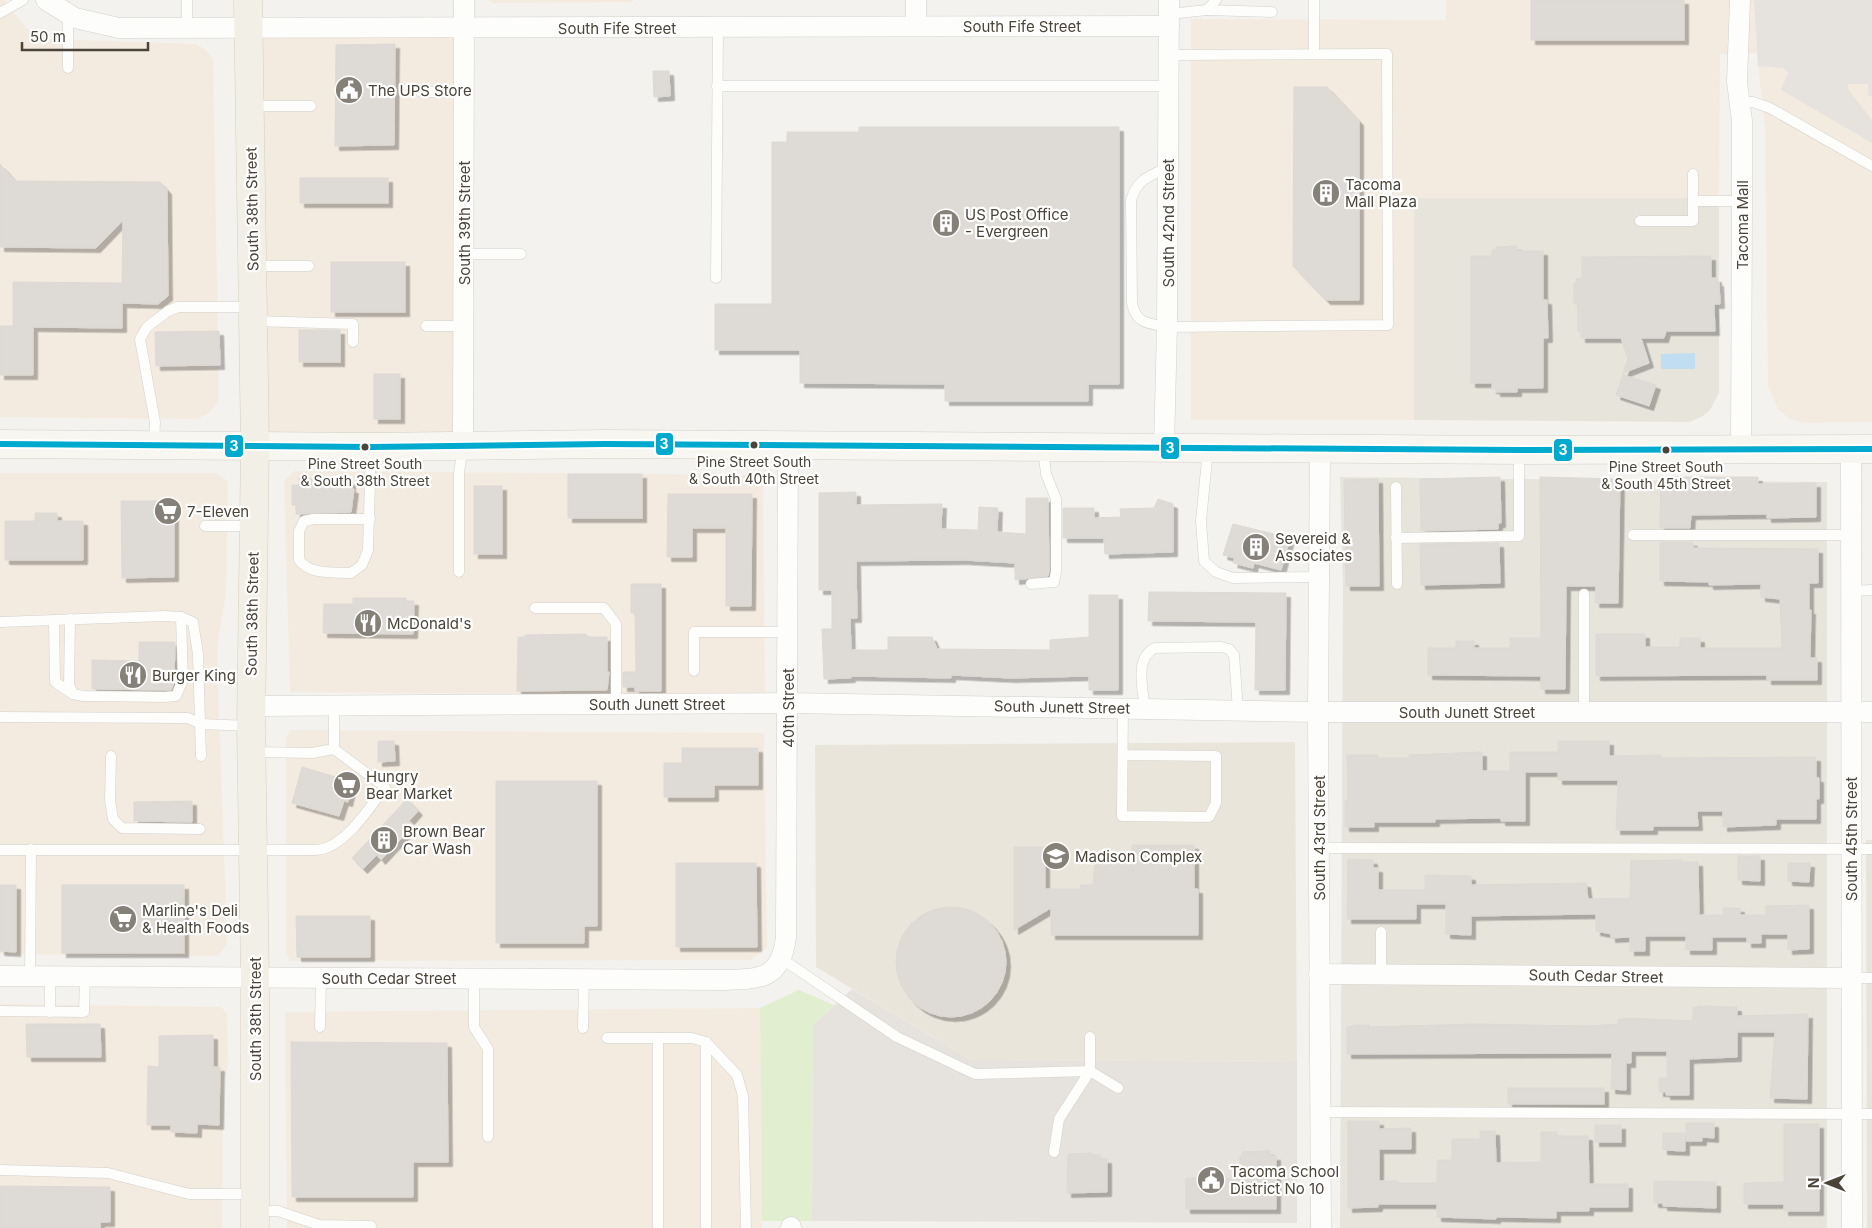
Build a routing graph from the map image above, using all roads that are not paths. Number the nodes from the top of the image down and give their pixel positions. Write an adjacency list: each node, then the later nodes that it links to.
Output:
1 (23, 0): 12 (lane)
2 (46, 0): 14 (street, South Fife Street)
3 (186, 0): 17 (lane)
4 (248, 0): 18 (main road, South 38th Street)
5 (464, 0): 19 (street, South 39th Street)
6 (916, 0): 15 (street)
7 (1216, 0): 10 (lane)
8 (1314, 0): 20 (lane)
9 (1740, 0): 27 (street, Tacoma Mall)
10 (1207, 10): 11 (lane); 13 (lane)
11 (1272, 12)
12 (0, 13)
13 (1169, 13): 15 (street, South Fife Street); 21 (street, South 42nd Street)
14 (68, 14): 17 (street, South Fife Street); 22 (lane)
15 (916, 26): 16 (street, South Fife Street)
16 (718, 27): 19 (street, South Fife Street); 23 (lane)
17 (186, 28): 18 (street, South Fife Street)
18 (249, 28): 19 (street, South Fife Street); 28 (main road, South 38th Street)
19 (464, 29): 26 (street, South 39th Street)
20 (1314, 54): 21 (lane); 44 (lane)
21 (1169, 55): 24 (street, South 42nd Street)
22 (68, 68)
23 (717, 86): 24 (lane); 40 (lane)
24 (1169, 86): 31 (street, South 42nd Street)
25 (421, 92): 26 (lane)
26 (464, 92): 36 (street, South 39th Street)
27 (1740, 102): 30 (lane); 34 (street, Tacoma Mall)
28 (250, 106): 29 (lane); 38 (main road, South 38th Street)
29 (311, 106)
30 (1872, 166)
31 (1168, 167): 44 (street, South 42nd Street); 44 (lane)
32 (1693, 174): 33 (lane)
33 (1693, 201): 34 (lane); 35 (lane)
34 (1742, 201): 58 (street, Tacoma Mall)
35 (1640, 221)
36 (464, 254): 37 (lane); 43 (street, South 39th Street)
37 (521, 254)
38 (252, 266): 39 (lane); 41 (main road, South 38th Street)
39 (309, 266)
40 (716, 278)
41 (253, 314): 45 (lane); 47 (main road, South 38th Street); 48 (lane)
42 (426, 326): 43 (lane)
43 (464, 326): 49 (street, South 39th Street)
44 (1167, 327): 52 (street, South 42nd Street)
45 (353, 342)
46 (0, 444): 48 (main road)
47 (255, 445): 48 (main road); 51 (main road); 62 (main road, South 38th Street)
48 (154, 446)
49 (463, 446): 50 (main road); 51 (main road); 66 (lane)
50 (788, 446): 53 (main road); 78 (street, 40th Street)
51 (371, 447): 60 (lane)
52 (1164, 447): 53 (main road); 54 (main road)
53 (1043, 448): 68 (lane)
54 (1208, 448): 55 (main road); 67 (lane)
55 (1320, 448): 57 (main road); 67 (street, South 43rd Street)
56 (1862, 449): 58 (main road); 64 (street, South 45th Street)
57 (1519, 450): 58 (main road); 65 (lane)
58 (1741, 450)
59 (1396, 487): 65 (lane)
60 (370, 519): 60 (lane)
61 (205, 526): 62 (lane)
62 (254, 526): 93 (main road, South 38th Street)
63 (1632, 535): 64 (lane)
64 (1851, 535): 70 (street, South 45th Street)
65 (1396, 538): 69 (lane)
66 (459, 572)
67 (1319, 577): 87 (street, South 43rd Street)
68 (1031, 584)
69 (1397, 584)
70 (1851, 590): 71 (lane); 89 (street, South 45th Street)
71 (1872, 590)
72 (1584, 594): 88 (lane)
73 (535, 608): 82 (lane)
74 (181, 618): 75 (lane); 80 (lane); 92 (lane)
75 (70, 619): 76 (lane); 80 (lane)
76 (54, 620): 77 (lane); 80 (lane)
77 (0, 622)
78 (788, 632): 79 (lane); 81 (street, 40th Street)
79 (694, 671)
80 (73, 694)
81 (788, 703): 82 (street, South Junett Street); 84 (street, South Junett Street); 106 (street, 40th Street)
82 (616, 704): 83 (street, South Junett Street)
83 (334, 705): 93 (street, South Junett Street); 94 (lane)
84 (1123, 708): 85 (street, South Junett Street); 95 (lane)
85 (1145, 709): 86 (street, South Junett Street); 86 (lane)
86 (1238, 710): 87 (street, South Junett Street)
87 (1318, 712): 88 (street, South Junett Street); 99 (street, South 43rd Street)
88 (1584, 712): 89 (street, South Junett Street)
89 (1851, 712): 90 (street, South Junett Street); 102 (street, South 45th Street)
90 (1872, 712)
91 (0, 718): 92 (lane)
92 (201, 724): 93 (lane); 97 (lane)
93 (251, 728): 94 (lane); 104 (main road, South 38th Street)
94 (334, 749): 104 (lane)
95 (1122, 755): 95 (lane)
96 (111, 756): 98 (lane)
97 (201, 756)
98 (200, 829)
99 (1319, 848): 102 (lane); 107 (street, South 43rd Street)
100 (1872, 848): 102 (lane)
101 (31, 849): 103 (lane); 104 (lane); 110 (lane)
102 (1851, 849): 114 (street, South 45th Street)
103 (0, 850)
104 (253, 850): 112 (main road, South 38th Street)
105 (1381, 932): 108 (lane)
106 (779, 963): 117 (street, South Cedar Street); 126 (lane)
107 (1319, 974): 108 (street, South Cedar Street); 128 (street, South 43rd Street)
108 (1381, 974): 114 (street, South Cedar Street)
109 (0, 976): 110 (street, South Cedar Street)
110 (40, 976): 111 (street, South Cedar Street); 119 (lane)
111 (85, 976): 112 (street, South Cedar Street); 119 (lane)
112 (255, 978): 113 (street, South Cedar Street); 134 (main road, South 38th Street)
113 (321, 978): 116 (street, South Cedar Street); 120 (lane)
114 (1851, 978): 115 (lane, South Cedar Street); 129 (street, South 45th Street)
115 (1872, 978)
116 (474, 979): 117 (street, South Cedar Street); 131 (lane)
117 (584, 979): 121 (lane)
118 (0, 1011): 119 (lane)
119 (50, 1012)
120 (320, 1027)
121 (583, 1028)
122 (1090, 1037): 126 (lane)
123 (608, 1038): 124 (lane)
124 (658, 1038): 125 (lane); 136 (lane)
125 (706, 1042): 137 (lane); 138 (lane)
126 (1090, 1071): 127 (lane); 132 (lane)
127 (1118, 1088)
128 (1320, 1112): 129 (lane); 139 (street, South 43rd Street)
129 (1851, 1114): 130 (lane); 140 (street, South 45th Street)
130 (1872, 1114)
131 (488, 1136)
132 (1054, 1152)
133 (0, 1170): 134 (lane)
134 (255, 1211): 135 (lane)
135 (372, 1226)
136 (658, 1228)
137 (706, 1228)
138 (746, 1228)
139 (1321, 1228)
140 (1852, 1228)

